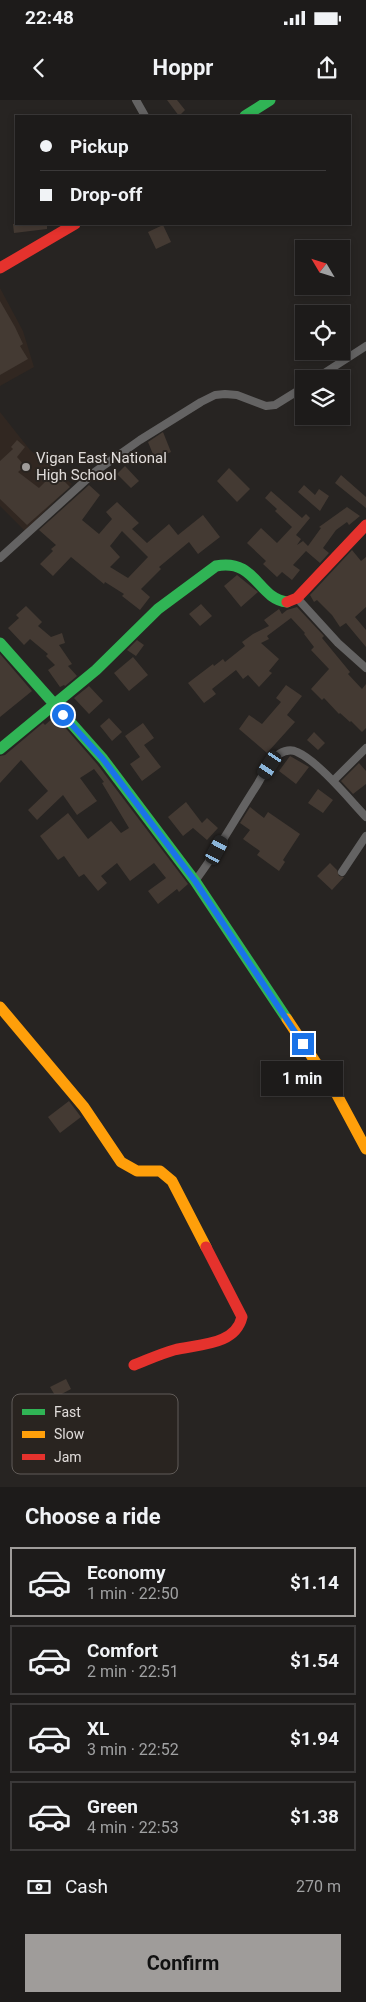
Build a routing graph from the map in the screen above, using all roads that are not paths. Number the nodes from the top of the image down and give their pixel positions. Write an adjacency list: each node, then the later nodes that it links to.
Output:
1 (136, 100): 3 (street)
2 (270, 100): 4 (street)
3 (144, 115)
4 (247, 115)
5 (73, 225): 6 (street)
6 (0, 268)
7 (366, 346): 8 (street)
8 (329, 370)
9 (295, 393): 11 (street)
10 (366, 525): 12 (street)
11 (0, 558)
12 (297, 598): 14 (street); 15 (street)
13 (0, 643): 15 (street)
14 (366, 668)
15 (55, 705): 17 (street); 22 (street)
16 (366, 748): 18 (street)
17 (0, 750)
18 (332, 781): 19 (street); 22 (street)
19 (366, 817)
20 (366, 836): 21 (street)
21 (342, 872)
22 (195, 881): 24 (street)
23 (0, 1007): 25 (street)
24 (365, 1145)
25 (134, 1364)

